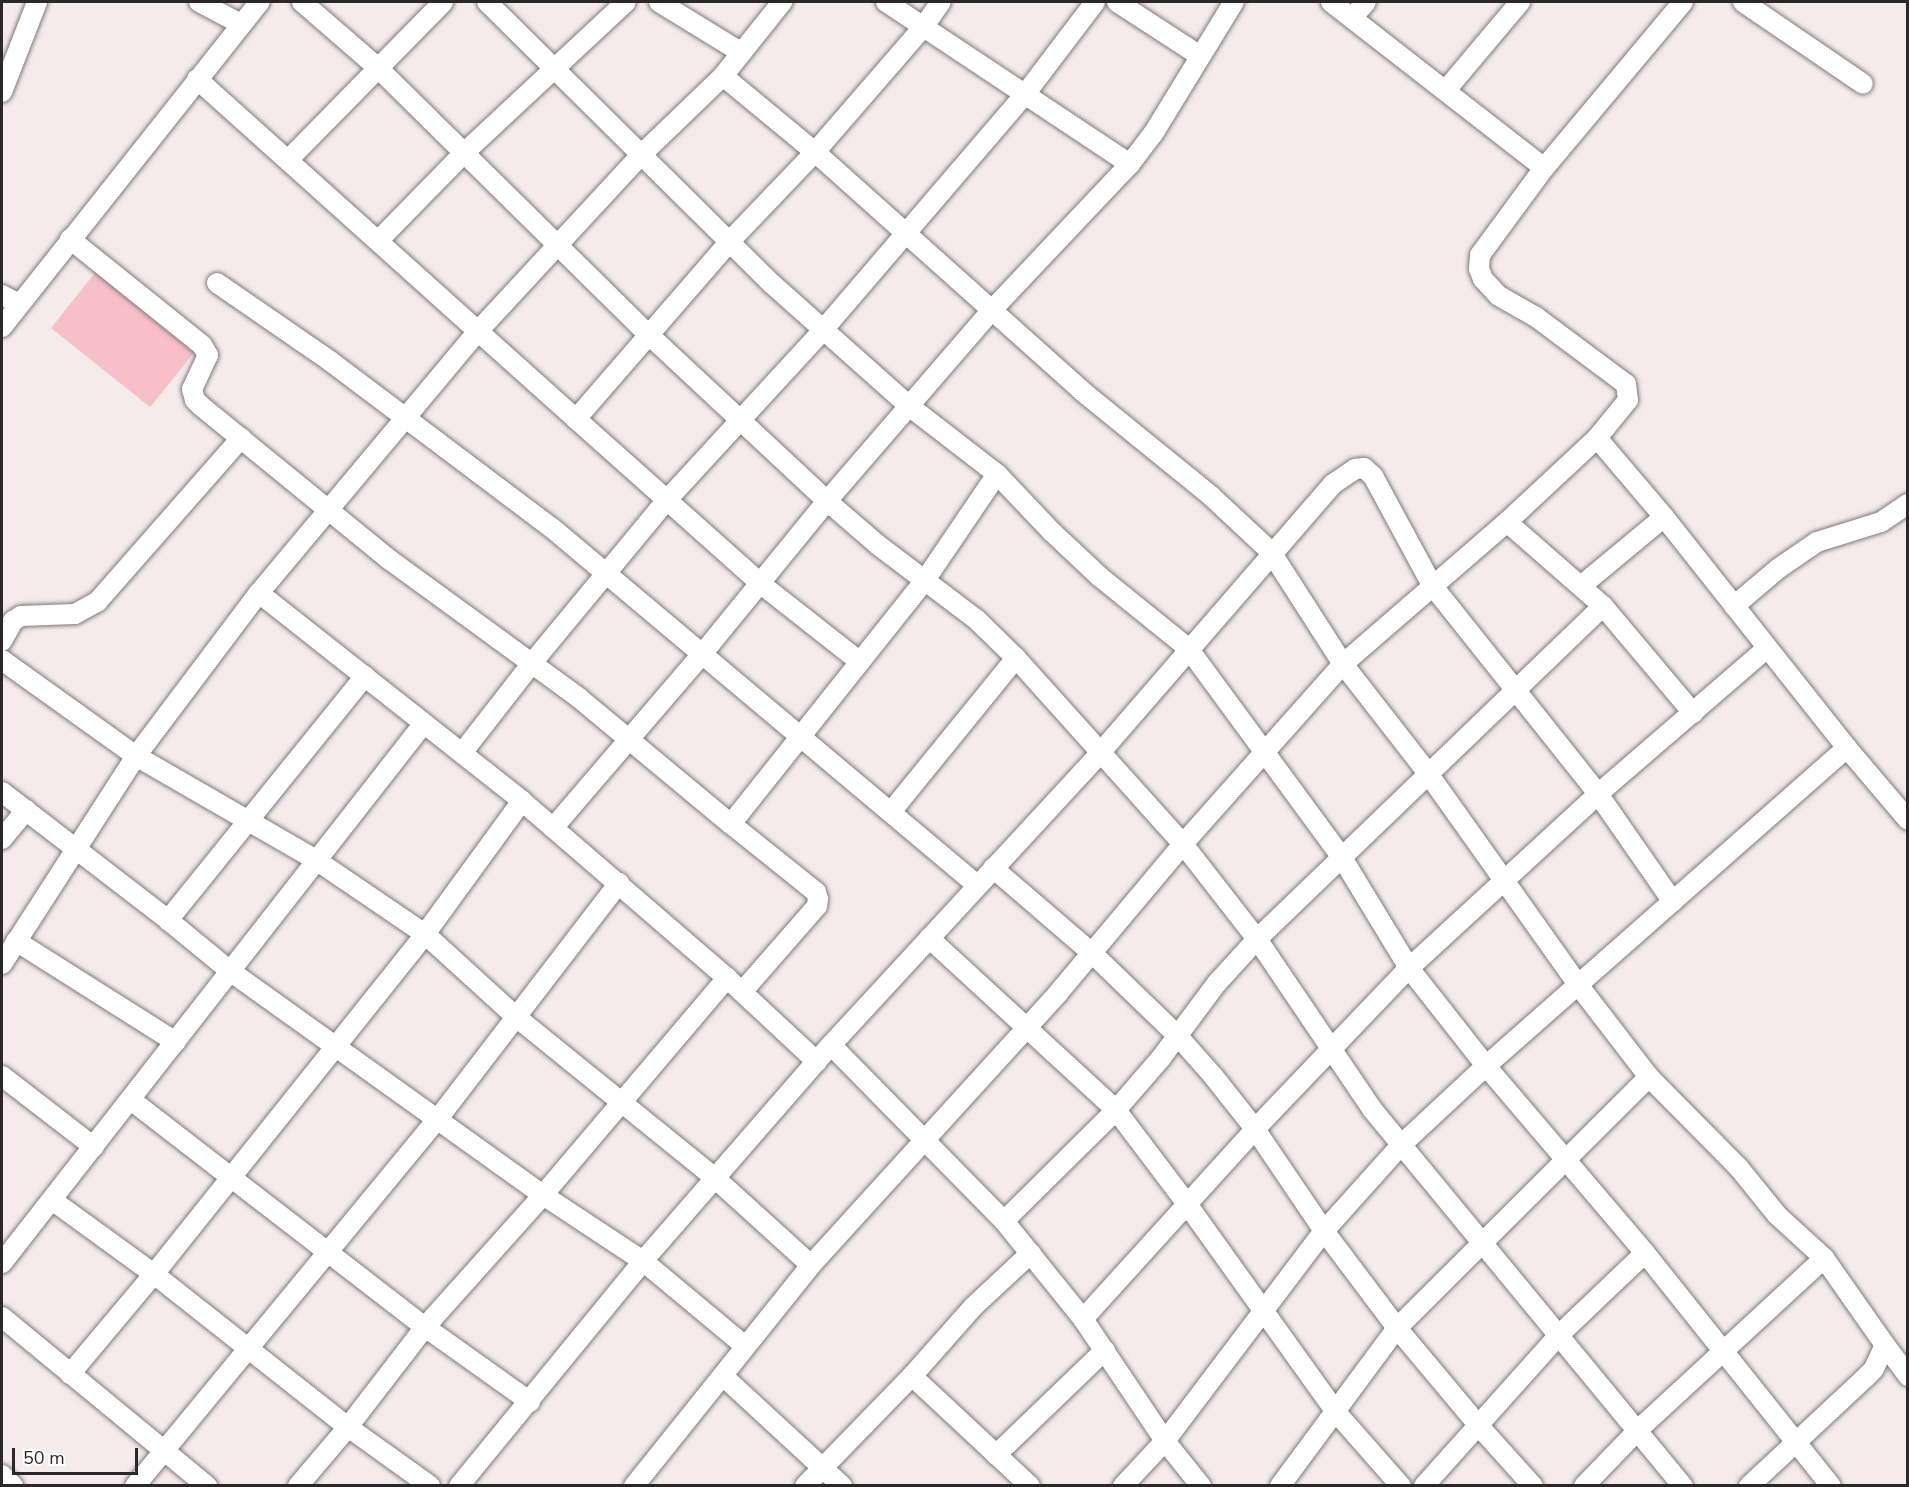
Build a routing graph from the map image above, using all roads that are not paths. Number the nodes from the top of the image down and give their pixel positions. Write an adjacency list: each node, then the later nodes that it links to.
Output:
1 (37, 2): 31 (street)
2 (199, 2): 21 (street)
3 (260, 2): 21 (street)
4 (302, 2): 25 (street)
5 (443, 2): 25 (street)
6 (487, 2): 26 (street)
7 (626, 2): 26 (street)
8 (659, 2): 23 (street)
9 (782, 2): 23 (street)
10 (886, 2): 22 (street)
11 (941, 2): 22 (street)
12 (1095, 2): 32 (street)
13 (1117, 2): 24 (street)
14 (1234, 2): 24 (street)
15 (1331, 2): 20 (street)
16 (1366, 2): 20 (street)
17 (1520, 2): 30 (street)
18 (1683, 2): 38 (street)
19 (1743, 2): 29 (street)
20 (1352, 18): 30 (street)
21 (241, 24): 28 (street)
22 (924, 26): 32 (street); 33 (street)
23 (742, 53): 27 (street)
24 (1200, 56): 37 (street)
25 (377, 67): 34 (street); 36 (street)
26 (556, 70): 34 (street); 35 (street)
27 (723, 76): 33 (street); 35 (street)
28 (197, 79): 36 (street); 40 (street)
29 (1863, 84)
30 (1446, 90): 38 (street)
31 (2, 93)
32 (1026, 93): 37 (street); 39 (street)
33 (815, 152): 39 (street); 42 (street)
34 (464, 153): 41 (street); 43 (street)
35 (642, 154): 42 (street); 43 (street)
36 (288, 160): 41 (street)
37 (1130, 164): 46 (street)
38 (1544, 168): 56 (street)
39 (904, 234): 46 (street); 49 (street)
40 (70, 239): 45 (street); 55 (street)
41 (378, 241): 48 (street)
42 (730, 241): 49 (street); 50 (street)
43 (557, 245): 48 (street); 50 (street)
44 (217, 283): 52 (street)
45 (10, 300): 47 (street)
46 (991, 311): 51 (street); 64 (street)
47 (2, 327)
48 (479, 330): 52 (street); 54 (street)
49 (823, 330): 51 (street); 53 (street)
50 (648, 334): 53 (street); 54 (street)
51 (909, 406): 57 (street); 59 (street)
52 (407, 417): 61 (street); 65 (street)
53 (739, 418): 58 (street); 59 (street)
54 (576, 419): 58 (street)
55 (241, 438): 61 (street); 73 (street)
56 (1597, 438): 62 (street); 63 (street)
57 (997, 474): 66 (street); 74 (street)
58 (666, 501): 65 (street); 67 (street)
59 (827, 501): 66 (street); 67 (street)
60 (1908, 504): 72 (street)
61 (329, 508): 70 (street); 80 (street)
62 (1664, 517): 69 (street); 72 (street)
63 (1508, 522): 68 (street); 69 (street)
64 (1272, 552): 68 (street); 74 (street); 81 (street)
65 (608, 574): 76 (street); 80 (street)
66 (925, 580): 77 (street); 79 (street)
67 (761, 584): 76 (street); 79 (street)
68 (1432, 585): 81 (street); 83 (street)
69 (1581, 586): 71 (street)
70 (259, 593): 82 (street); 92 (street)
71 (1603, 606): 83 (street); 84 (street)
72 (1734, 606): 75 (street)
73 (2, 641)
74 (1188, 648): 89 (street); 91 (street)
75 (1767, 648): 84 (street); 88 (street)
76 (704, 653): 86 (street); 87 (street)
77 (1016, 658): 91 (street); 98 (street)
78 (2, 660): 92 (street)
79 (860, 662): 86 (street)
80 (532, 663): 87 (street); 90 (street)
81 (1343, 664): 89 (street); 93 (street)
82 (365, 676): 85 (street); 100 (street)
83 (1516, 688): 93 (street); 95 (street)
84 (1693, 713): 95 (street)
85 (424, 723): 90 (street); 107 (street)
86 (800, 737): 98 (street); 101 (street)
87 (629, 740): 101 (street); 102 (street)
88 (1847, 748): 99 (street); 112 (street)
89 (1264, 752): 104 (street); 106 (street)
90 (462, 753): 96 (street)
91 (1100, 753): 104 (street); 108 (street)
92 (136, 756): 100 (street); 105 (street)
93 (1427, 772): 106 (street); 109 (street)
94 (2, 792): 97 (street)
95 (1598, 794): 109 (street); 112 (street)
96 (522, 801): 102 (street); 114 (street)
97 (26, 810): 103 (street); 105 (street)
98 (891, 812): 111 (street)
99 (1908, 820)
100 (248, 822): 107 (street); 113 (street)
101 (730, 824): 124 (street)
102 (553, 828): 110 (street)
103 (2, 839)
104 (1183, 844): 116 (street); 118 (street)
105 (76, 847): 113 (street); 117 (street)
106 (1341, 856): 116 (street); 120 (street)
107 (316, 860): 114 (street); 121 (street)
108 (993, 868): 111 (street); 118 (street)
109 (1505, 882): 120 (street); 123 (street)
110 (619, 883): 122 (street); 125 (street)
111 (977, 885): 115 (street)
112 (1673, 902): 123 (street)
113 (168, 920): 121 (street)
114 (425, 934): 125 (street); 129 (street)
115 (929, 938): 126 (street); 130 (street)
116 (1257, 939): 127 (street); 131 (street)
117 (16, 941): 119 (street); 128 (street)
118 (1093, 954): 126 (street); 127 (street)
119 (2, 964)
120 (1409, 968): 131 (street); 133 (street)
121 (230, 971): 128 (street); 129 (street)
122 (727, 978): 124 (street); 137 (street)
123 (1579, 986): 133 (street); 135 (street)
124 (742, 992): 132 (street)
125 (515, 1016): 137 (street); 139 (street)
126 (1027, 1028): 138 (street); 141 (street)
127 (1177, 1035): 138 (street); 140 (street)
128 (176, 1042): 136 (street)
129 (334, 1045): 139 (street); 145 (street)
130 (831, 1045): 132 (street); 141 (street)
131 (1332, 1049): 140 (street); 142 (street)
132 (817, 1062): 146 (street)
133 (1486, 1066): 142 (street); 144 (street)
134 (2, 1076): 143 (street)
135 (1649, 1077): 144 (street); 157 (street)
136 (131, 1100): 143 (street); 145 (street)
137 (620, 1102): 146 (street); 147 (street)
138 (1116, 1110): 149 (street); 150 (street)
139 (437, 1120): 147 (street); 153 (street)
140 (1255, 1129): 149 (street); 151 (street)
141 (923, 1142): 150 (street); 159 (street)
142 (1402, 1144): 151 (street); 152 (street)
143 (94, 1147): 148 (street)
144 (1564, 1160): 152 (street); 155 (street)
145 (229, 1177): 153 (street); 160 (street)
146 (716, 1179): 158 (street); 159 (street)
147 (543, 1195): 158 (street); 164 (street)
148 (52, 1200): 156 (street); 160 (street)
149 (1187, 1204): 161 (street); 163 (street)
150 (1004, 1221): 154 (street)
151 (1324, 1231): 161 (street); 165 (street)
152 (1482, 1241): 165 (street); 166 (street)
153 (326, 1251): 164 (street); 169 (street)
154 (1031, 1253): 163 (street); 174 (street)
155 (1645, 1253): 166 (street); 171 (street)
156 (4, 1254)
157 (1824, 1258): 167 (street); 171 (street)
158 (643, 1261): 168 (street); 176 (street)
159 (811, 1265): 168 (street)
160 (154, 1274): 169 (street); 172 (street)
161 (1264, 1310): 177 (street); 182 (street)
162 (2, 1317): 172 (street)
163 (1083, 1319): 170 (street)
164 (425, 1327): 176 (street); 179 (street)
165 (1397, 1328): 177 (street); 178 (street)
166 (1560, 1334): 178 (street); 180 (street)
167 (1885, 1345): 175 (street); 181 (street)
168 (745, 1346): 173 (street)
169 (250, 1349): 179 (street); 183 (street)
170 (1105, 1350): 182 (street); 184 (street)
171 (1725, 1351): 180 (street); 181 (street)
172 (70, 1374): 183 (street)
173 (723, 1376): 185 (street); 187 (street)
174 (912, 1376): 184 (street); 185 (street)
175 (1908, 1376)
176 (530, 1402): 193 (street)
177 (1335, 1411): 199 (street); 200 (street)
178 (1478, 1425): 201 (street); 202 (street)
179 (348, 1427): 191 (street); 192 (street)
180 (1639, 1429): 203 (street); 204 (street)
181 (1796, 1440): 205 (street); 206 (street)
182 (1165, 1441): 197 (street); 198 (street)
183 (165, 1450): 189 (street); 190 (street)
184 (996, 1455): 196 (street)
185 (823, 1467): 194 (street); 195 (street)
186 (2, 1475): 188 (street)
187 (645, 1481)
188 (13, 1485)
189 (135, 1485)
190 (207, 1485)
191 (298, 1485)
192 (430, 1485)
193 (459, 1485)
194 (805, 1485)
195 (842, 1485)
196 (1030, 1485)
197 (1122, 1485)
198 (1201, 1485)
199 (1280, 1485)
200 (1401, 1485)
201 (1424, 1485)
202 (1533, 1485)
203 (1584, 1485)
204 (1683, 1485)
205 (1749, 1485)
206 (1831, 1485)

